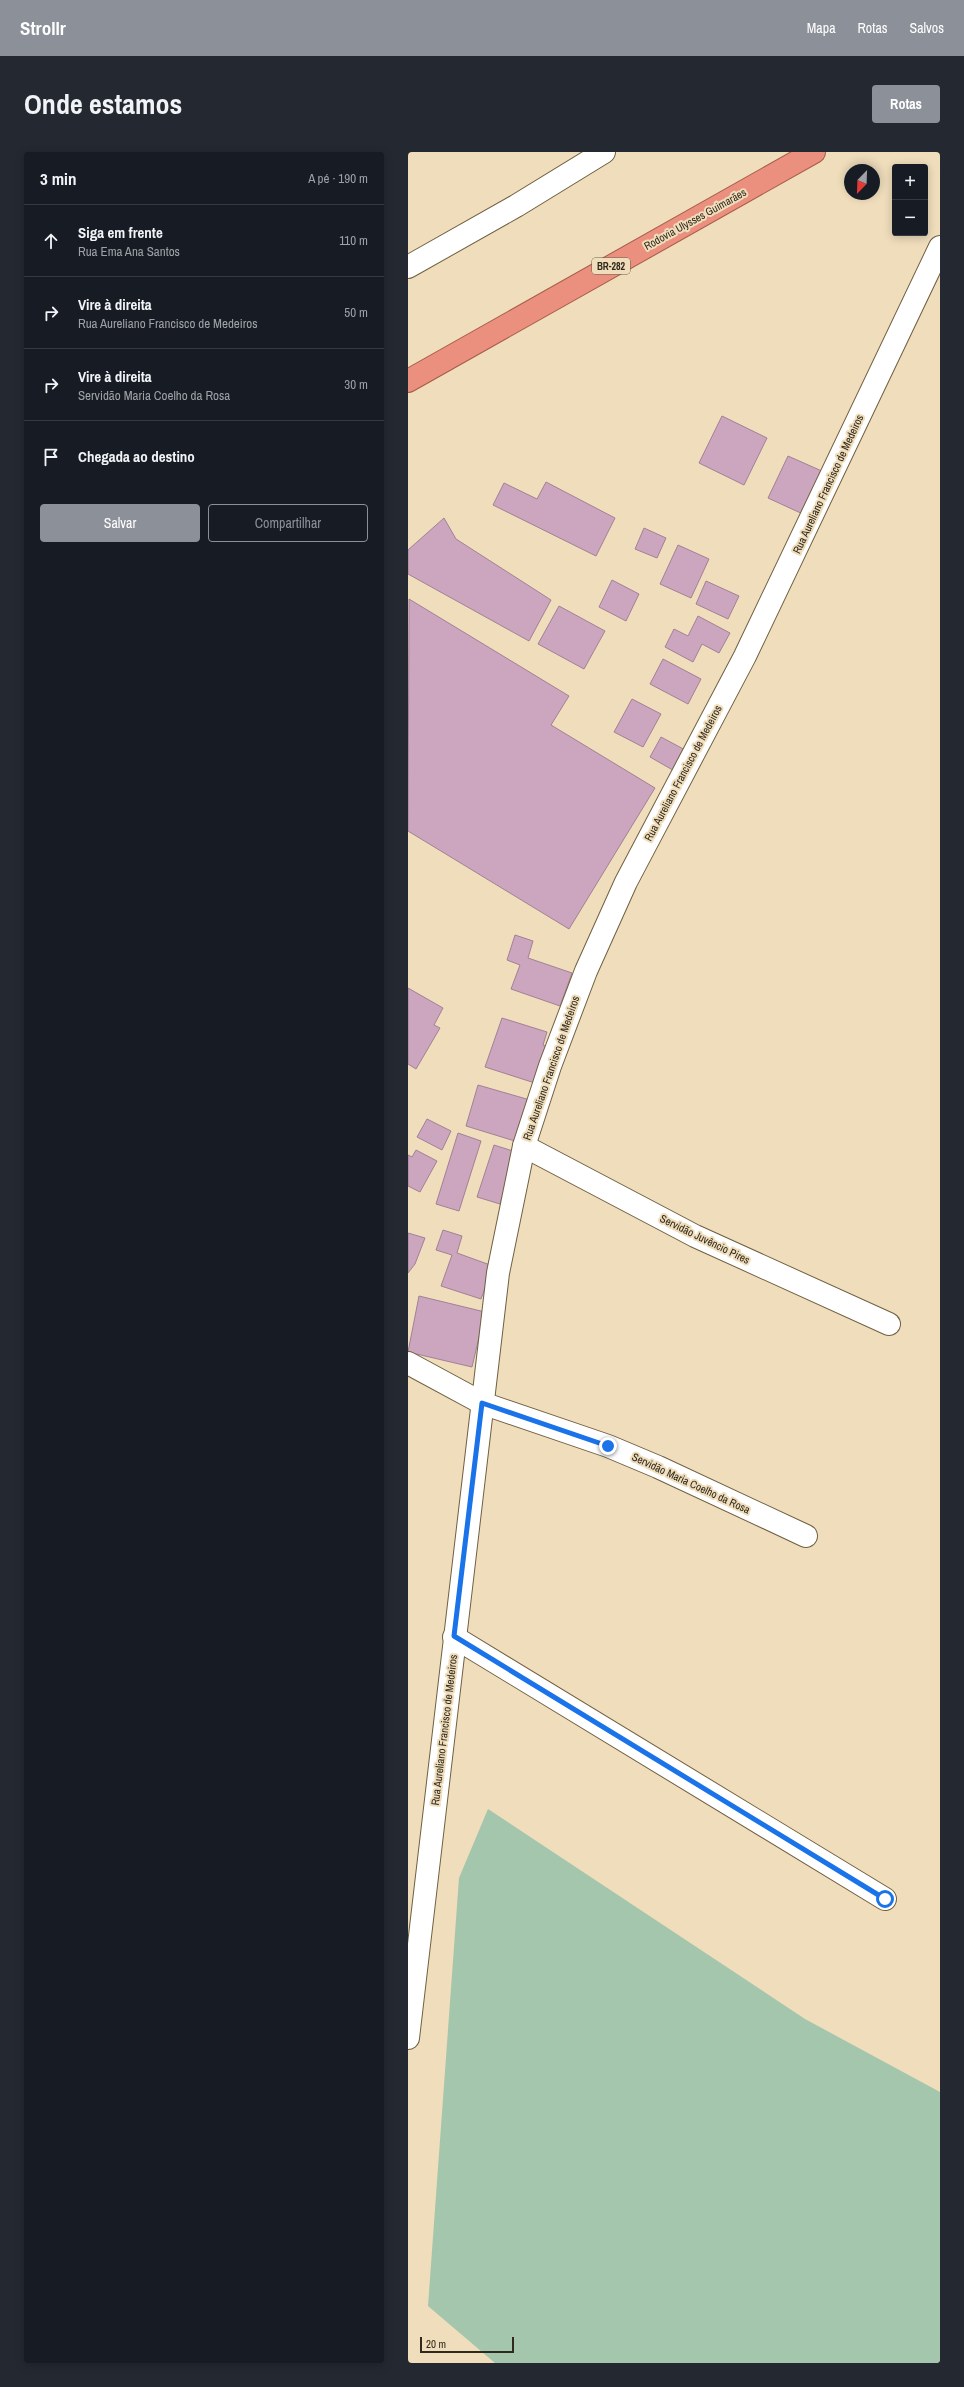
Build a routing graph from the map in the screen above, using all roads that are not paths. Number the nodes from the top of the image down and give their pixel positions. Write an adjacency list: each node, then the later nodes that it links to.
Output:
1 (604, 152): 4 (street)
2 (814, 152): 5 (highway, Rodovia Ulysses Guimarães / BR-282)
3 (940, 246): 6 (street, Rua Aureliano Francisco de Medeiros)
4 (408, 267)
5 (408, 381)
6 (524, 1146): 7 (street, Servidão Juvêncio Pires); 9 (street, Rua Aureliano Francisco de Medeiros)
7 (889, 1324)
8 (408, 1363): 9 (street, Servidão Maria Coelho da Rosa)
9 (482, 1403): 10 (street, Servidão Maria Coelho da Rosa); 11 (street, Rua Aureliano Francisco de Medeiros)
10 (806, 1536)
11 (454, 1636): 12 (street); 13 (street, Rua Aureliano Francisco de Medeiros)
12 (885, 1899)
13 (408, 2038)

